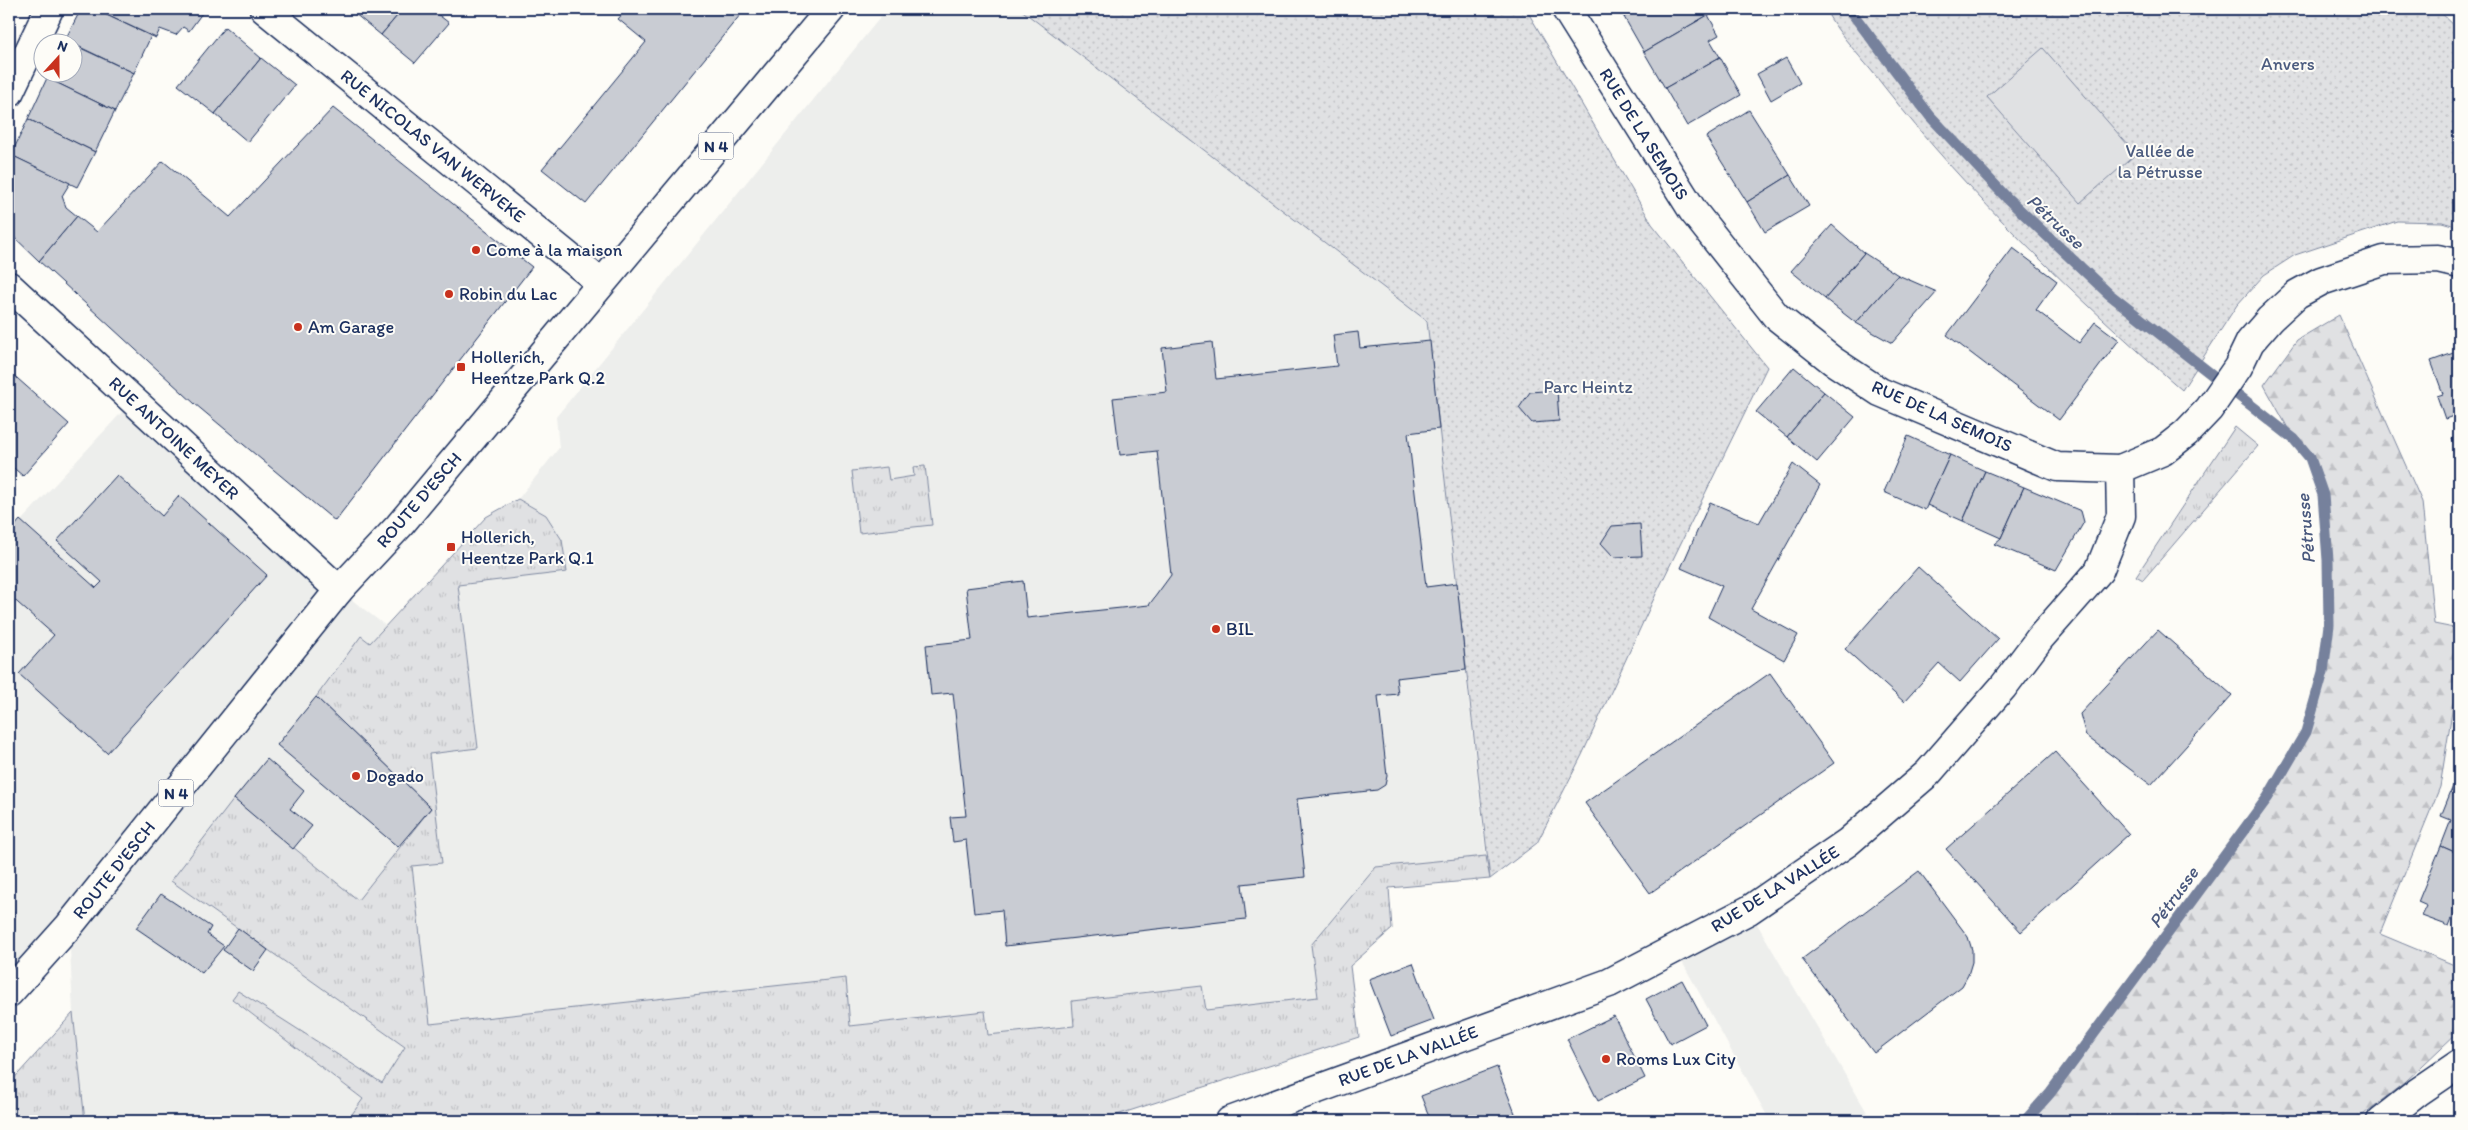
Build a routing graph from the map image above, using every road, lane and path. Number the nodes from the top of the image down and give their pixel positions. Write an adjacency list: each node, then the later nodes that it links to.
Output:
1 (49, 9): 5 (street)
2 (264, 9): 7 (street, RUE NICOLAS VAN WERVEKE)
3 (831, 9): 7 (street, ROUTE D'ESCH / N 4)
4 (1566, 9): 9 (street, RUE DE LA SEMOIS)
5 (9, 93)
6 (2459, 264): 9 (street, RUE DE LA SEMOIS)
7 (602, 283): 10 (street, ROUTE D'ESCH / N 4)
8 (9, 286): 10 (street, RUE ANTOINE MEYER)
9 (2120, 469): 13 (street, RUE DE LA VALLÉE)
10 (339, 590): 11 (street, ROUTE D'ESCH / N 4)
11 (9, 993)
12 (2459, 1064): 14 (street)
13 (1230, 1121)
14 (2381, 1121)

